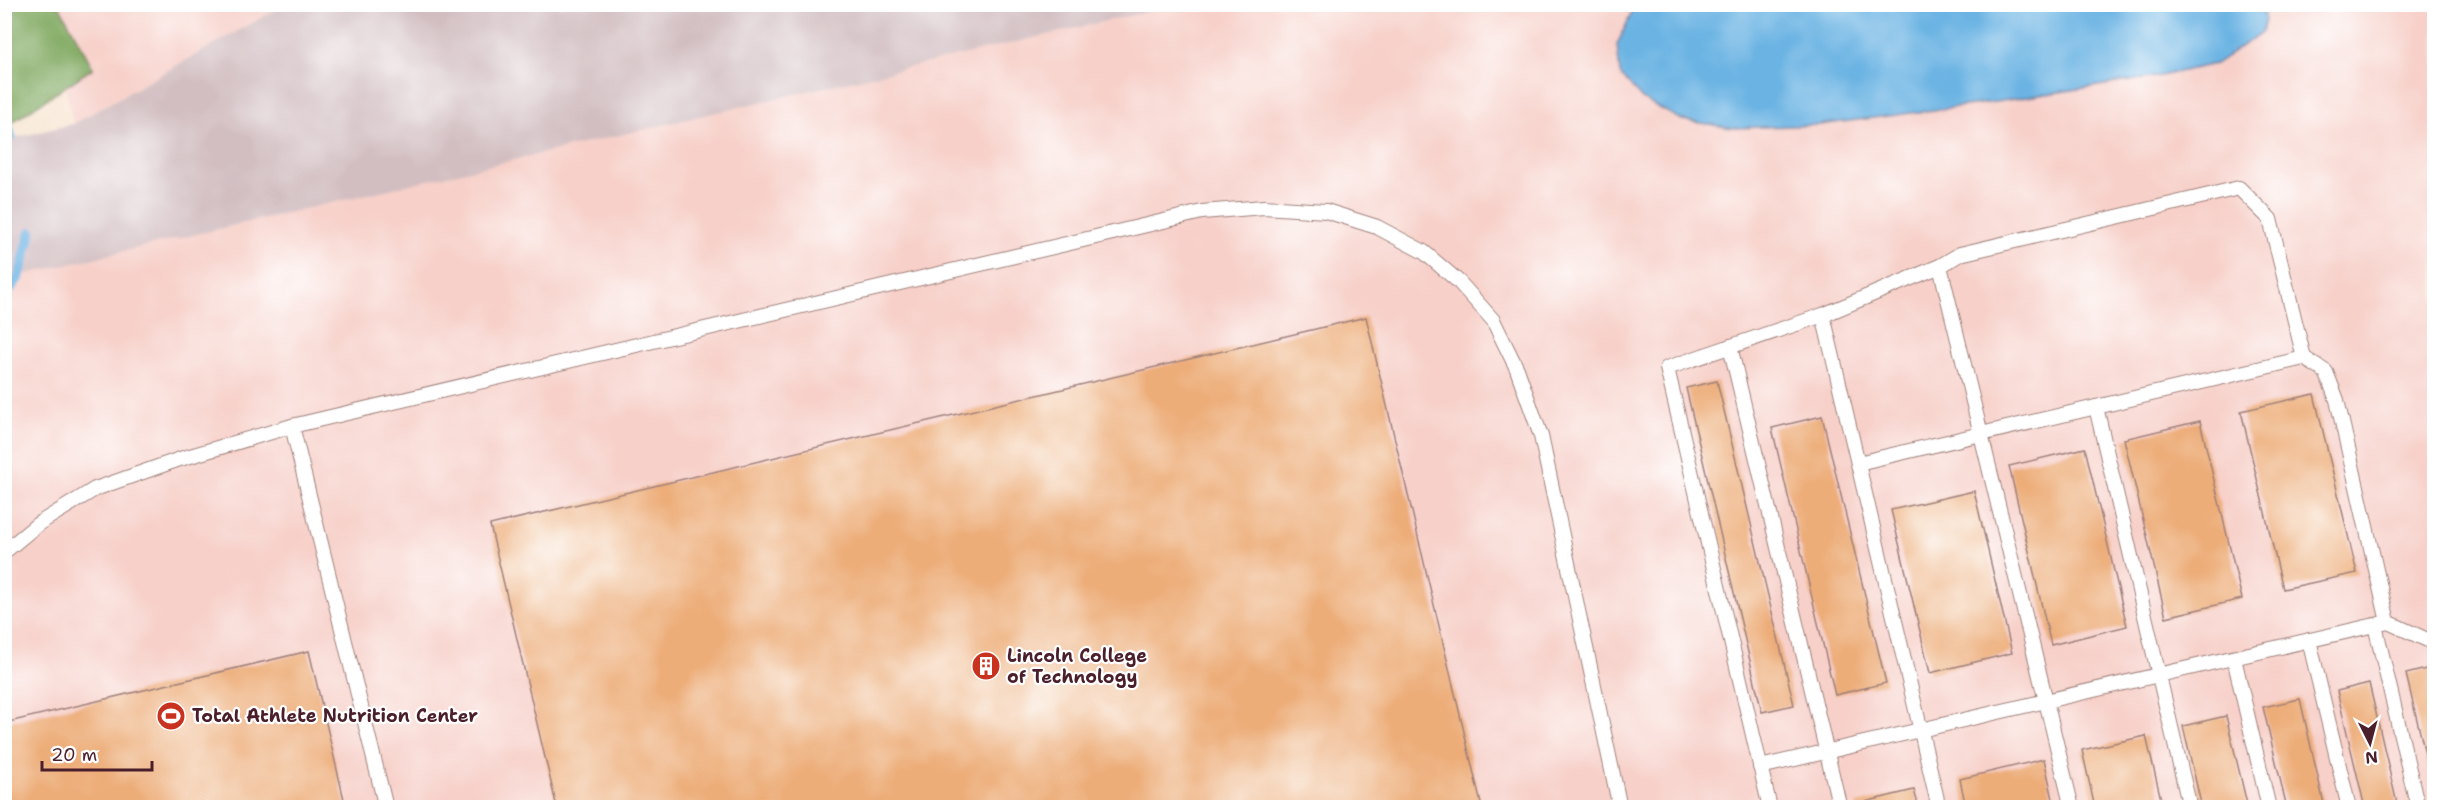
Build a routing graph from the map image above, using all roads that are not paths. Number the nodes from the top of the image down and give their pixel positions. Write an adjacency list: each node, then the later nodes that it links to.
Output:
1 (1941, 266): 2 (lane); 4 (lane); 7 (lane)
2 (1823, 315): 3 (lane); 8 (lane)
3 (1730, 346): 17 (lane); 18 (lane)
4 (2304, 358): 5 (lane); 10 (lane)
5 (2096, 407): 7 (lane); 14 (lane)
6 (292, 426): 9 (lane); 19 (lane); 20 (lane)
7 (1982, 434): 8 (lane); 15 (lane)
8 (1858, 463): 16 (lane)
9 (4, 552)
10 (2381, 624): 11 (lane); 12 (lane); 28 (lane)
11 (2309, 640): 13 (lane); 27 (lane)
12 (2434, 643)
13 (2234, 658): 14 (lane); 26 (lane)
14 (2159, 675): 15 (lane); 25 (lane)
15 (2046, 701): 16 (lane); 24 (lane)
16 (1920, 730): 17 (lane); 23 (lane)
17 (1827, 752): 18 (lane); 22 (lane)
18 (1760, 767): 21 (lane)
19 (387, 807)
20 (1620, 807)
21 (1770, 807)
22 (1840, 807)
23 (1939, 807)
24 (2072, 807)
25 (2190, 807)
26 (2269, 807)
27 (2349, 807)
28 (2418, 807)

